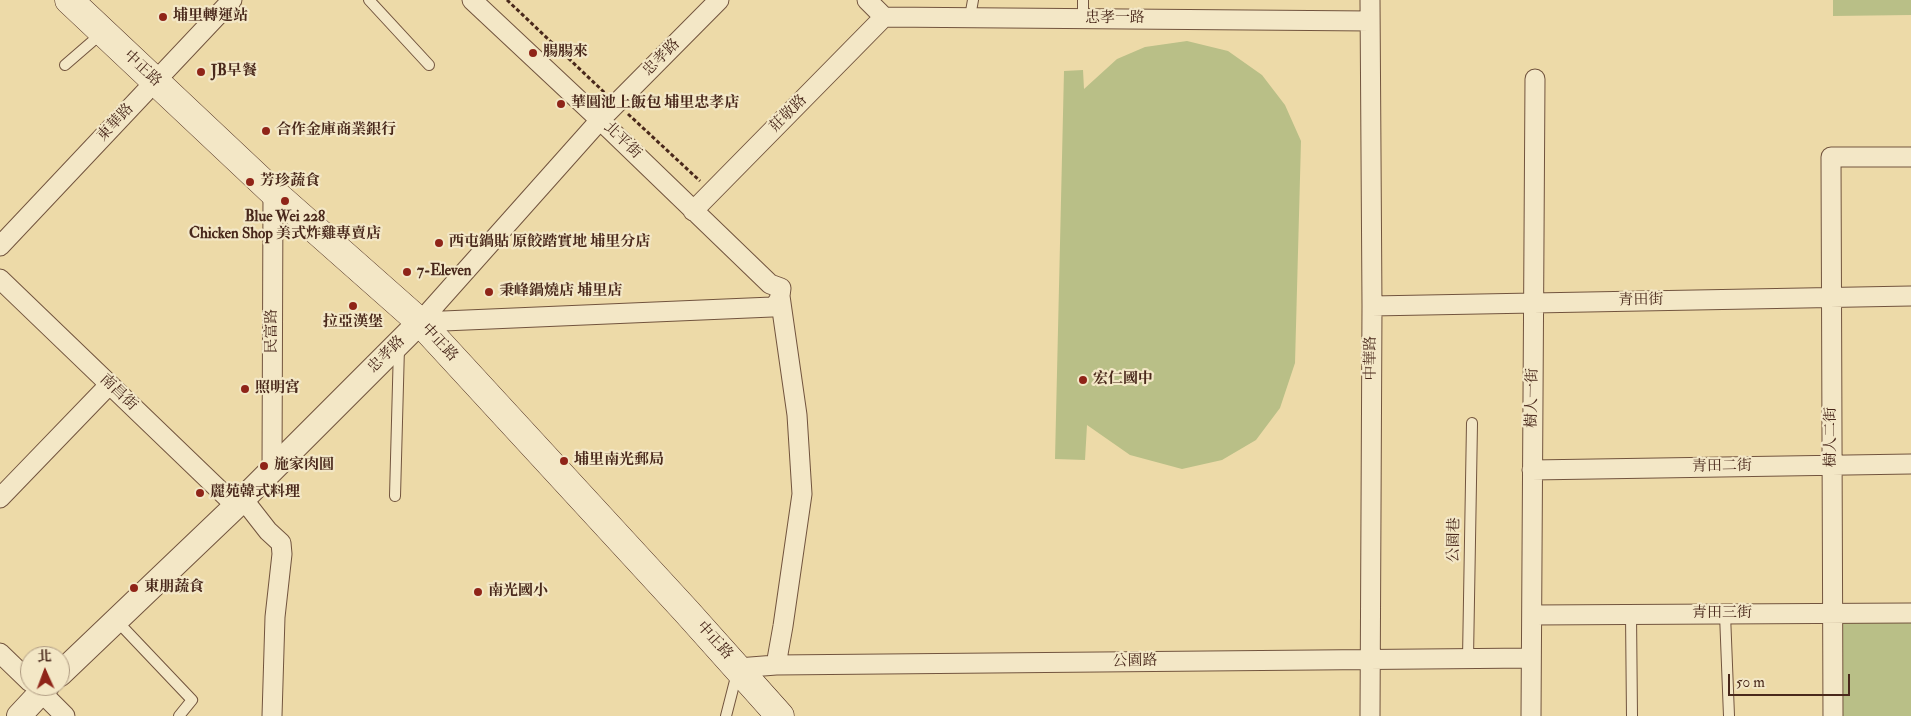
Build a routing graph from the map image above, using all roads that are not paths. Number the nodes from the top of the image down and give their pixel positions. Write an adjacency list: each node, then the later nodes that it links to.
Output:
1 (69, 0): 12 (main road, 中正路)
2 (232, 0): 16 (street, 東華路)
3 (369, 0): 14 (lane)
4 (472, 0): 17 (street, 北平街)
5 (719, 0): 17 (street, 忠孝路)
6 (867, 0): 10 (street)
7 (1370, 0): 11 (street, 中華路)
8 (972, 9): 9 (street, 忠孝一路); 10 (street, 忠孝一路)
9 (1083, 9): 11 (street, 忠孝一路)
10 (884, 16): 20 (street, 莊敬路)
11 (1370, 21): 27 (street, 中華路)
12 (102, 32): 13 (lane); 16 (main road, 中正路)
13 (65, 65)
14 (428, 65)
15 (1535, 79): 26 (street, 樹人一街)
16 (156, 82): 19 (main road, 中正路); 21 (street, 東華路)
17 (600, 120): 20 (street, 北平街); 28 (street, 忠孝路)
18 (1911, 157): 25 (street, 樹人二街)
19 (273, 192): 28 (main road, 中正路); 34 (street, 民富路)
20 (693, 211): 23 (street, 北平街)
21 (0, 246)
22 (0, 280): 30 (street, 南昌街)
23 (775, 290): 28 (street); 50 (street)
24 (1911, 296): 25 (street, 青田街)
25 (1832, 298): 26 (street, 青田街); 33 (street, 樹人二街)
26 (1535, 303): 27 (street, 青田街); 35 (street, 樹人一街)
27 (1372, 306): 48 (street, 中華路)
28 (420, 322): 29 (street, 忠孝路); 51 (main road, 中正路)
29 (399, 343): 34 (street, 忠孝路); 36 (lane)
30 (109, 385): 37 (street); 38 (street, 南昌街)
31 (1472, 423): 46 (lane, 公園巷)
32 (1911, 464): 33 (street, 青田二街)
33 (1832, 465): 35 (street, 青田二街); 39 (street, 樹人二街)
34 (272, 470): 38 (street, 忠孝路)
35 (1532, 470): 43 (street, 樹人一街)
36 (395, 496)
37 (0, 498)
38 (240, 502): 44 (street, 忠孝路); 58 (street)
39 (1833, 613): 40 (street, 青田三街); 42 (street, 青田三街); 65 (street, 樹人二街)
40 (1911, 613)
41 (1631, 614): 42 (street, 青田三街); 43 (street, 青田三街); 63 (lane)
42 (1725, 614): 64 (lane)
43 (1532, 615): 47 (street, 樹人一街)
44 (116, 620): 49 (street, 忠孝路); 57 (lane)
45 (0, 653): 52 (street)
46 (1468, 658): 47 (street, 公園路); 48 (street, 公園路)
47 (1531, 658): 62 (street, 樹人一街)
48 (1370, 660): 50 (street, 公園路); 61 (street, 中華路)
49 (70, 664)
50 (776, 665): 51 (street, 公園路)
51 (738, 668): 59 (lane); 60 (main road, 中正路)
52 (20, 670)
53 (32, 696): 55 (street)
54 (47, 696): 56 (street)
55 (19, 716)
56 (65, 716)
57 (179, 716)
58 (272, 716)
59 (726, 716)
60 (780, 716)
61 (1370, 716)
62 (1531, 716)
63 (1632, 716)
64 (1729, 716)
65 (1834, 716)

